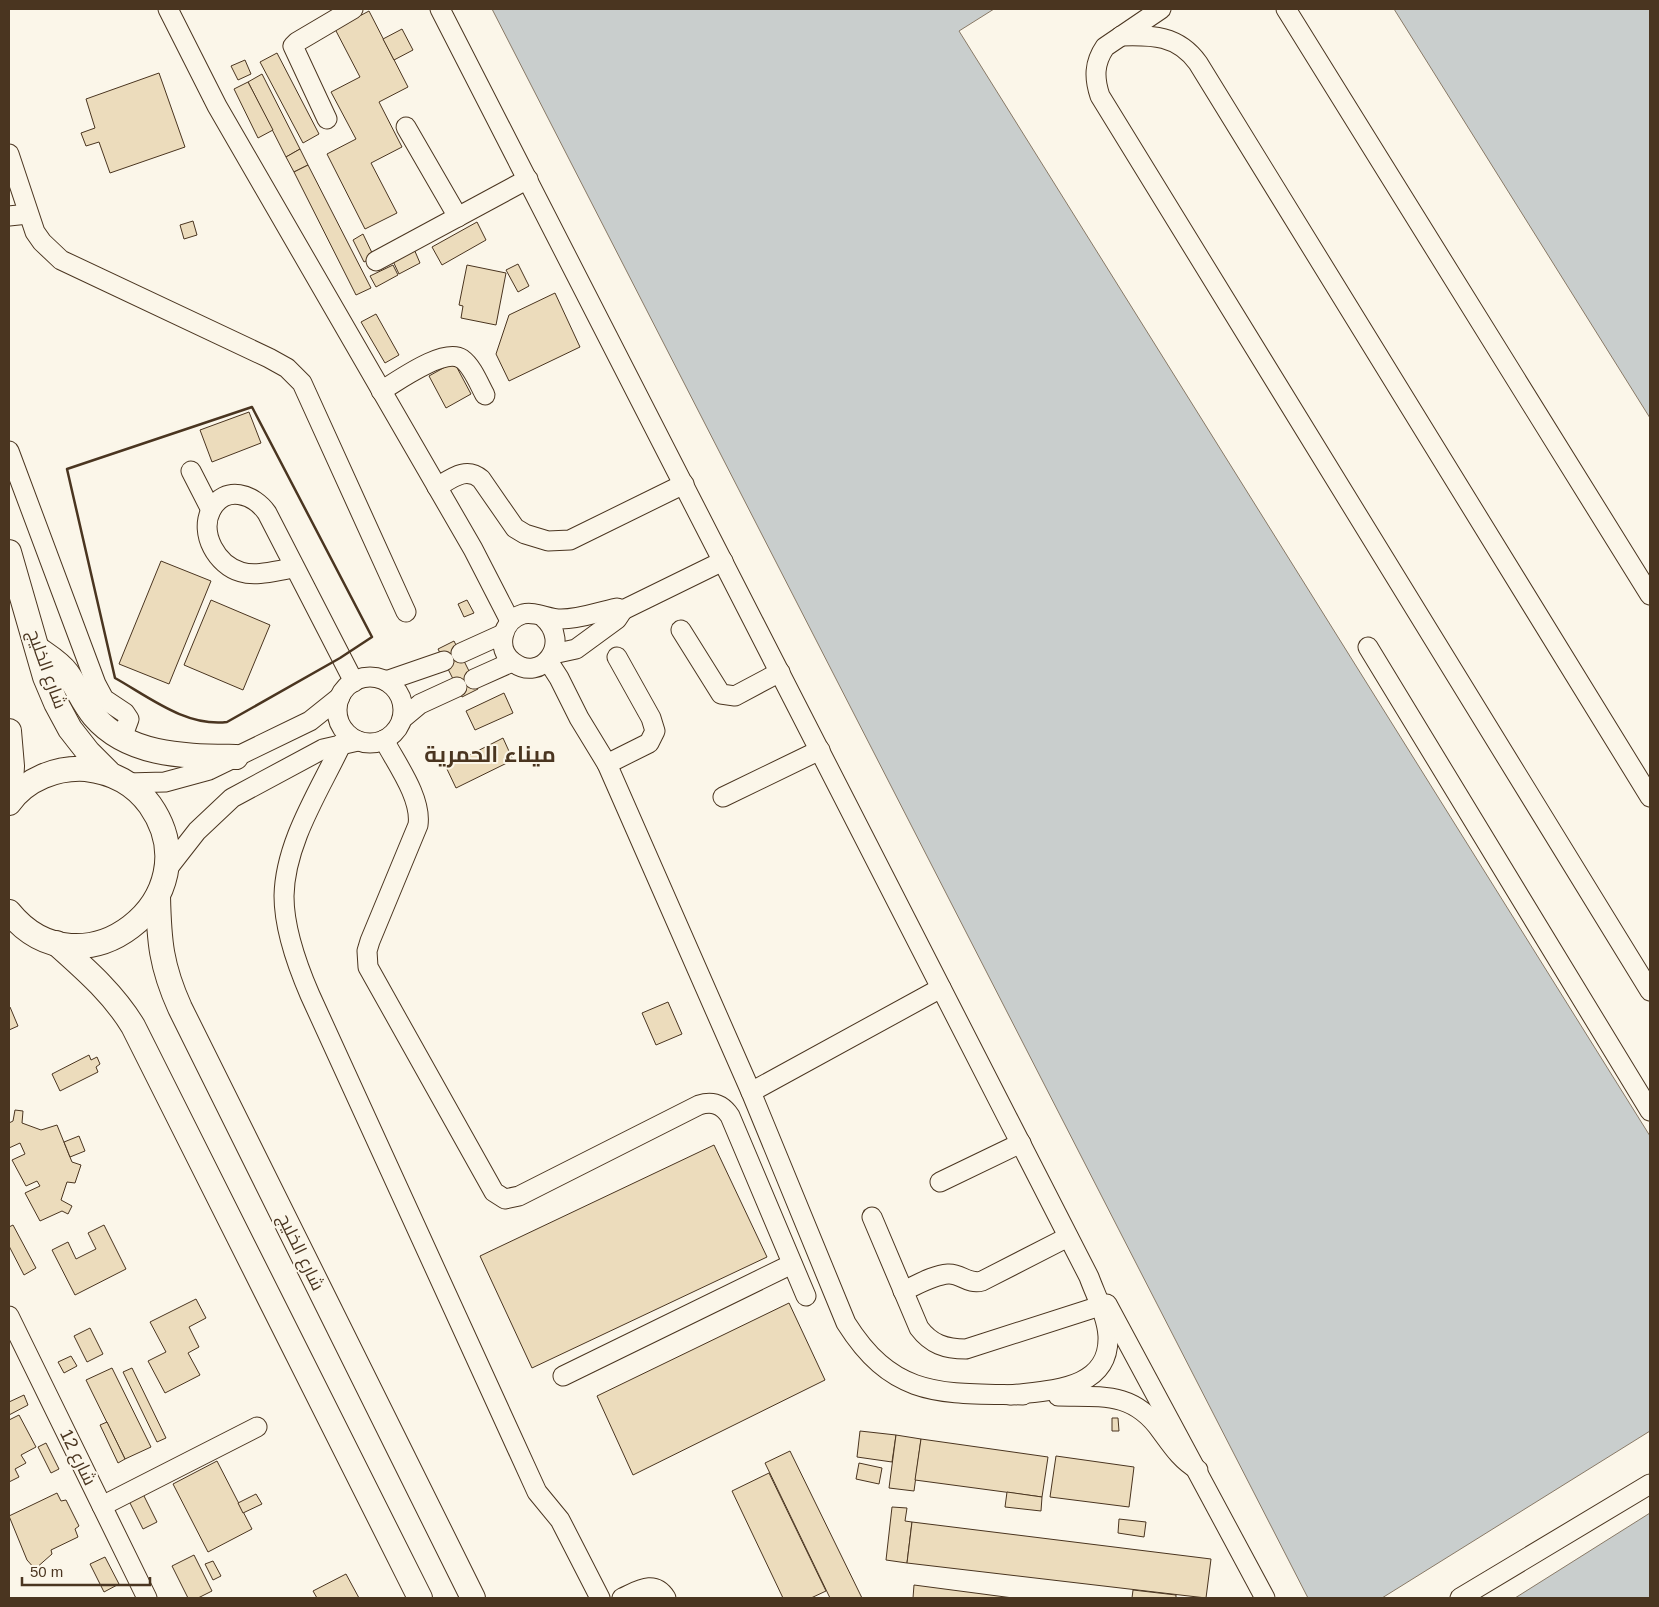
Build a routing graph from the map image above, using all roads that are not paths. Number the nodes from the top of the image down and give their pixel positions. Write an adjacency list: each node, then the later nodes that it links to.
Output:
1 (168, 9): 15 (street)
2 (352, 9): 7 (street)
3 (440, 9): 10 (street)
4 (1160, 9): 6 (street)
5 (1286, 9): 25 (street)
6 (1120, 36): 49 (street); 57 (street)
7 (327, 119)
8 (406, 127): 13 (street)
9 (9, 154): 11 (street)
10 (528, 179): 13 (street); 19 (street)
11 (28, 214): 12 (street); 27 (street)
12 (9, 216)
13 (458, 217): 14 (street)
14 (376, 261)
15 (381, 391): 16 (street); 20 (street)
16 (485, 395)
17 (9, 451): 42 (street)
18 (191, 471): 21 (street)
19 (684, 484): 20 (street); 23 (street)
20 (437, 487): 29 (street)
21 (211, 510): 24 (street); 24 (street)
22 (9, 552): 32 (main road, شارع الخليج)
23 (723, 561): 26 (street); 36 (street)
24 (294, 568): 38 (street)
25 (1650, 595)
26 (623, 610): 28 (street); 34 (street)
27 (406, 612)
28 (543, 617): 29 (street); 34 (street)
29 (507, 628): 35 (street); 37 (street)
30 (680, 630): 36 (street)
31 (1368, 647): 59 (street)
32 (38, 649): 42 (main road); 48 (main road, شارع الخليج)
33 (618, 657): 47 (street)
34 (550, 658): 35 (street); 47 (street)
35 (512, 662): 40 (street)
36 (780, 672): 45 (street)
37 (386, 681): 38 (street); 40 (street)
38 (354, 682): 39 (street)
39 (340, 697): 44 (street); 46 (street)
40 (402, 719): 43 (street)
41 (9, 731): 51 (main road)
42 (122, 738): 46 (main road)
43 (384, 740): 44 (street); 64 (street)
44 (350, 742): 52 (street); 79 (street)
45 (820, 750): 50 (street); 56 (street)
46 (236, 757): 48 (street)
47 (607, 764): 58 (street)
48 (118, 778): 51 (main road); 52 (main road, شارع الخليج)
49 (1650, 796)
50 (723, 797)
51 (10, 802)
52 (165, 872): 53 (main road, شارع الخليج)
53 (158, 896): 55 (main road); 78 (main road, شارع الخليج)
54 (14, 924): 55 (main road)
55 (56, 944): 77 (main road)
56 (941, 988): 58 (street); 60 (street)
57 (1650, 992)
58 (751, 1092): 71 (street)
59 (1650, 1111)
60 (1021, 1143): 61 (street); 63 (street)
61 (940, 1182)
62 (872, 1217): 66 (street)
63 (1068, 1237): 65 (street); 66 (street)
64 (792, 1264): 67 (street); 70 (street)
65 (1089, 1277): 68 (street); 73 (street)
66 (903, 1291): 68 (street)
67 (806, 1296)
68 (1100, 1306): 71 (street)
69 (9, 1316): 75 (street, شارع 12)
70 (563, 1376)
71 (1010, 1395): 73 (street)
72 (257, 1427): 75 (street)
73 (1198, 1470): 82 (street)
74 (1650, 1484): 83 (street)
75 (102, 1506): 76 (street, شارع 12)
76 (147, 1598)
77 (420, 1598)
78 (473, 1598)
79 (600, 1598)
80 (622, 1598): 81 (street)
81 (666, 1598)
82 (1265, 1598)
83 (1460, 1598)

